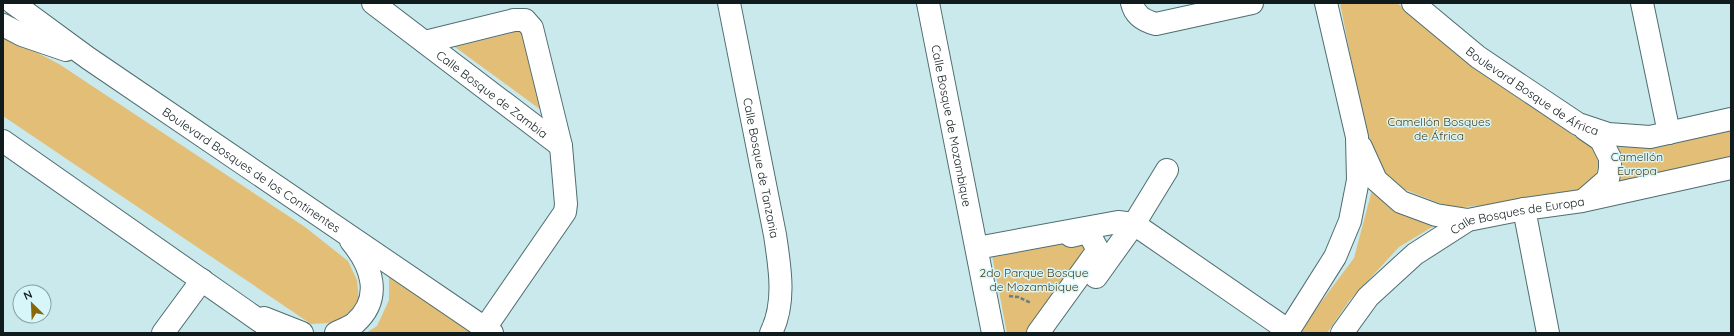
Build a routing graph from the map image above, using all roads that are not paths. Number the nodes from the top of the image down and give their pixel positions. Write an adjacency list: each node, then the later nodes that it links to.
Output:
1 (13, 3): 12 (street, Boulevard Bosques de los Continentes)
2 (373, 3): 11 (street, Calle Bosque de Zambia)
3 (730, 3): 36 (street, Calle Bosque de Tanzania)
4 (928, 3): 26 (street, Calle Bosque de Mozambique)
5 (1132, 3): 6 (street)
6 (1252, 3)
7 (1326, 3): 16 (street)
8 (1413, 3): 14 (street, Boulevard Bosque de África)
9 (1642, 3): 15 (street)
10 (3, 25): 12 (street)
11 (425, 42): 18 (street, Calle Bosque de Zambia); 18 (street, Calle Bosque de Zambia)
12 (88, 58): 25 (street, Boulevard Bosques de los Continentes)
13 (1731, 119): 15 (street)
14 (1578, 124): 15 (street, Boulevard Bosque de África); 21 (street)
15 (1669, 133)
16 (1356, 137): 23 (street); 31 (street)
17 (3, 141): 27 (street)
18 (561, 146): 30 (street, Calle Bosque de Zambia)
19 (1731, 168): 21 (street, Calle Bosques de Europa)
20 (1168, 170): 24 (street)
21 (1582, 201): 22 (street, Calle Bosques de Europa)
22 (1524, 209): 23 (street, Calle Bosques de Europa); 41 (street)
23 (1468, 220): 40 (street, Calle Bosques de Europa)
24 (1134, 224): 26 (street); 29 (street); 31 (street)
25 (343, 231): 30 (street, Boulevard Bosques de los Continentes); 35 (street)
26 (977, 248): 37 (street, Calle Bosque de Mozambique)
27 (202, 280): 28 (street); 32 (street)
28 (245, 310): 33 (street); 34 (street)
29 (1054, 323): 38 (street); 39 (street)
30 (489, 330)
31 (1288, 332)
32 (163, 333)
33 (277, 333)
34 (302, 333)
35 (336, 333)
36 (771, 333)
37 (993, 333)
38 (1007, 333)
39 (1038, 333)
40 (1342, 333)
41 (1548, 333)

